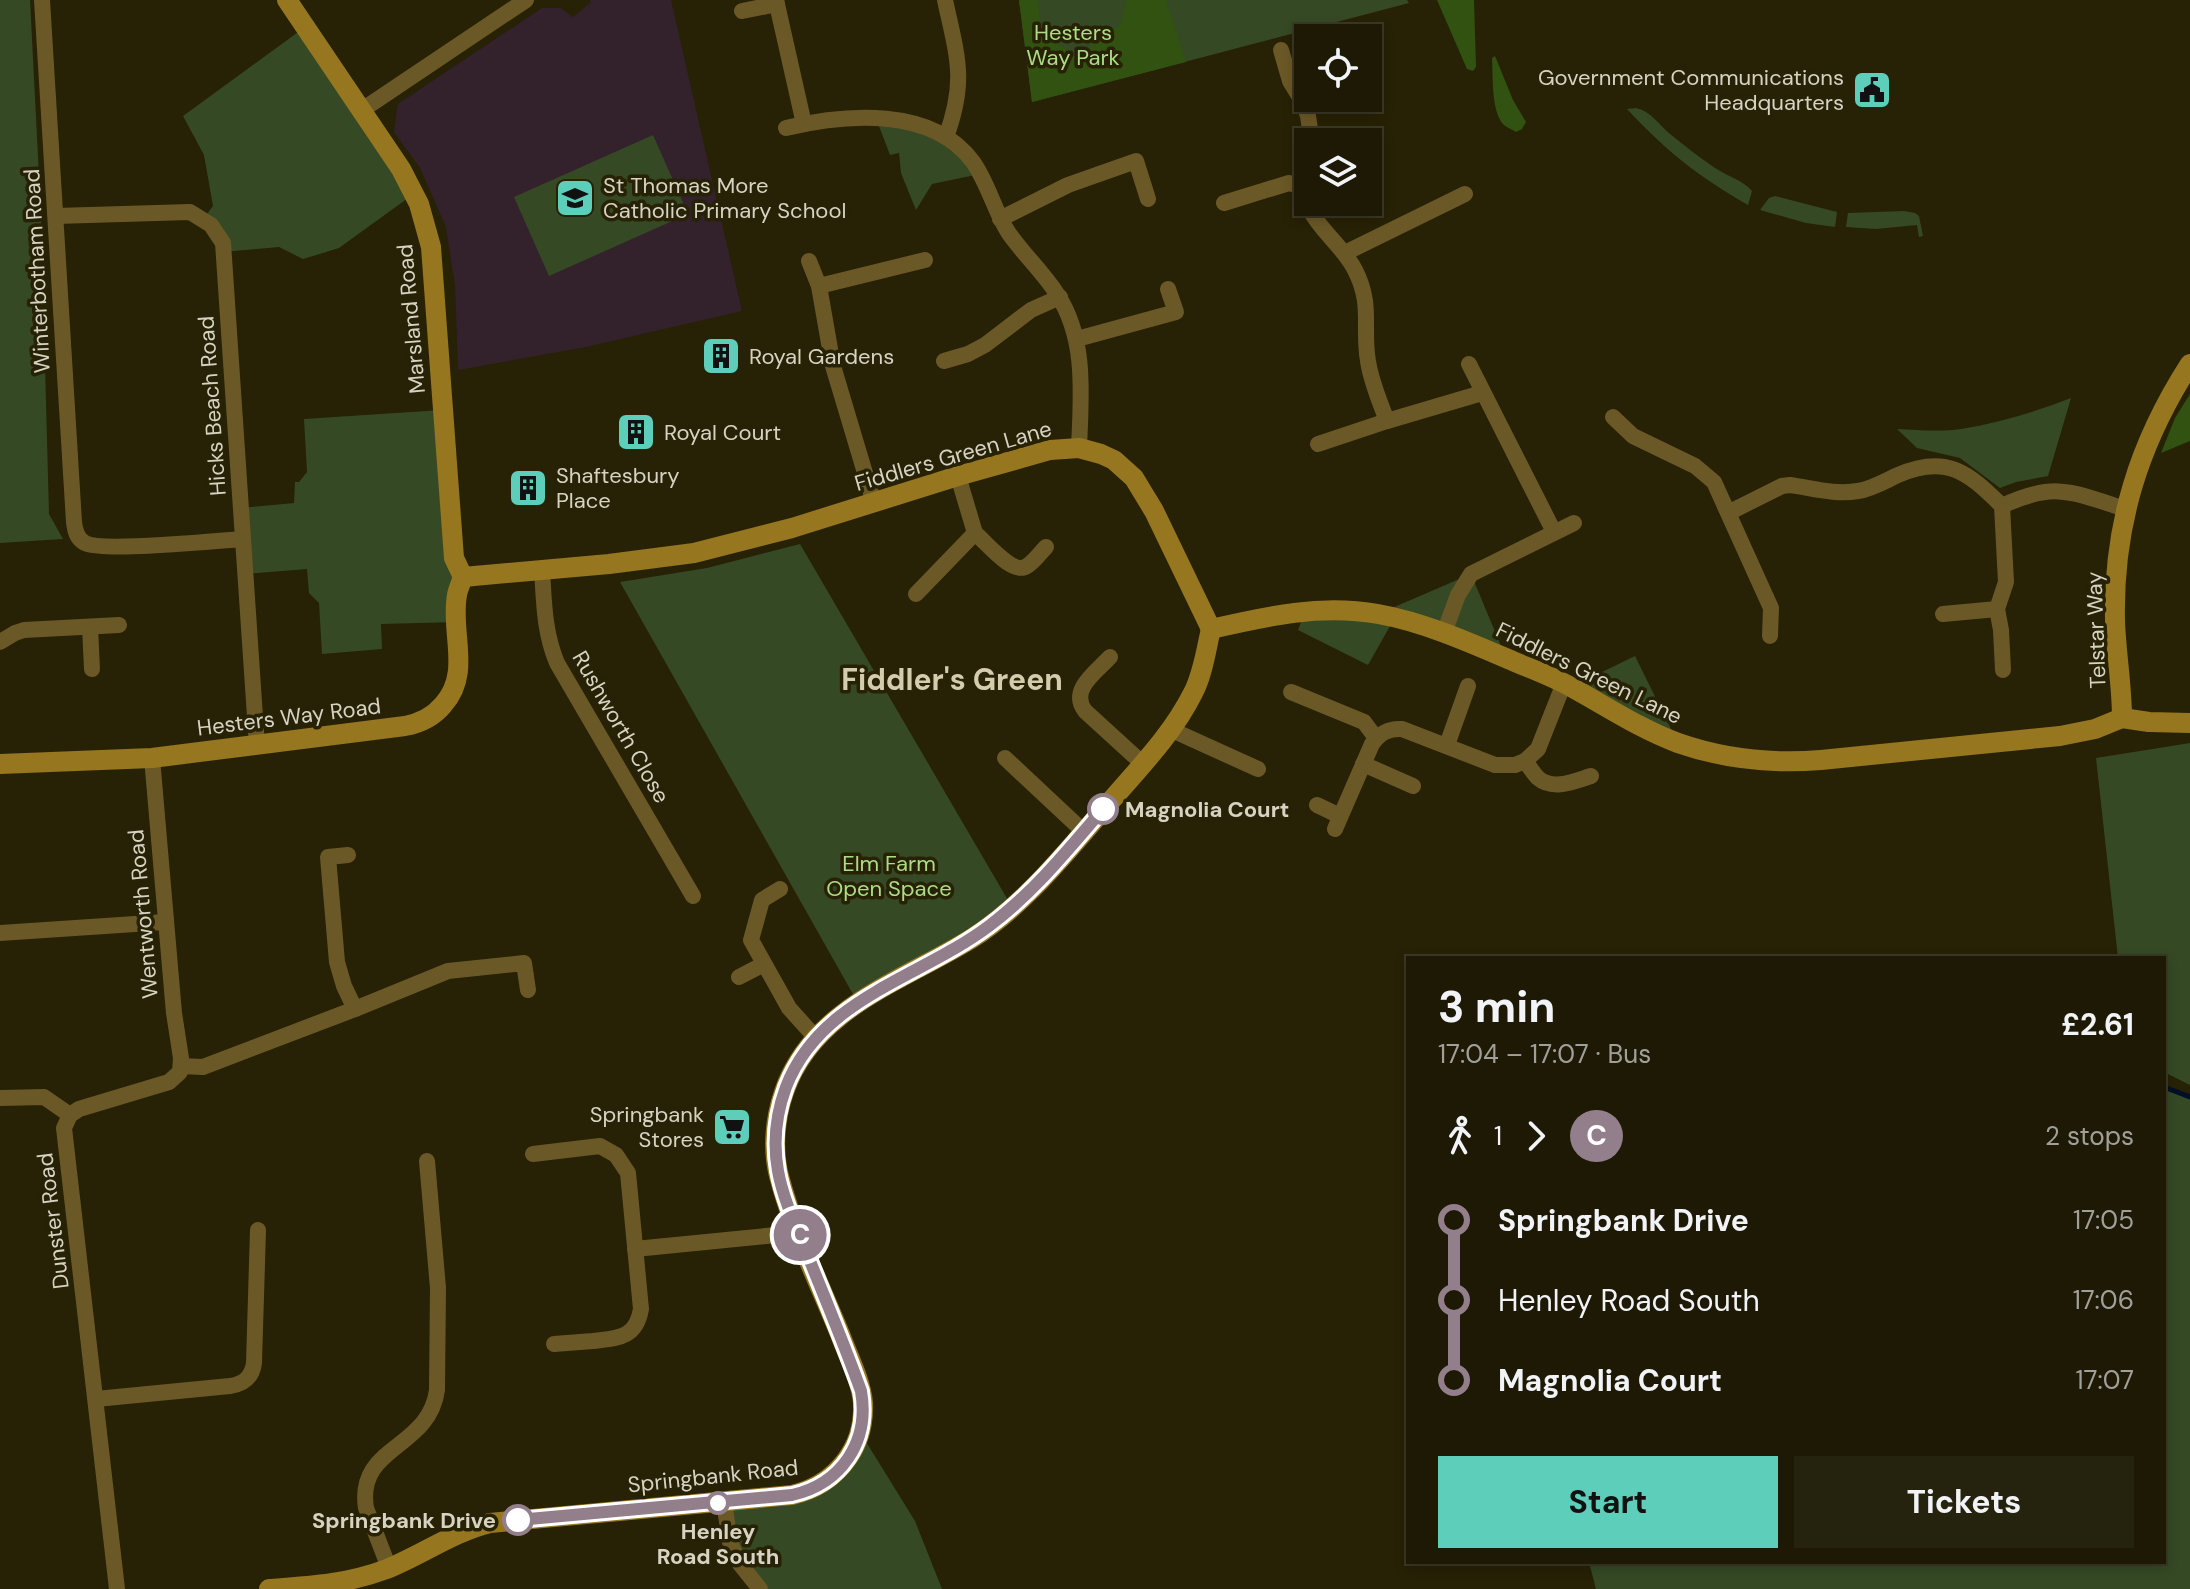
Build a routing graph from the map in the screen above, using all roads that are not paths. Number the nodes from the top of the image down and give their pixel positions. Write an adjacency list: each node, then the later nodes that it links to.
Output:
1 (42, 0): 17 (street, Winterbotham Road)
2 (287, 0): 8 (street, Marsland Road)
3 (526, 0): 8 (street)
4 (945, 0): 12 (street)
5 (777, 2): 6 (street); 9 (street)
6 (742, 11)
7 (1281, 50): 11 (street)
8 (362, 110): 46 (street, Marsland Road)
9 (804, 124): 10 (street); 12 (street)
10 (786, 128)
11 (1310, 128)
12 (946, 137): 19 (street)
13 (1294, 182): 16 (street)
14 (1465, 194): 20 (street)
15 (1148, 199): 19 (street)
16 (1224, 203)
17 (56, 216): 43 (street, Hicks Beach Road); 43 (street, Winterbotham Road)
18 (1314, 216): 20 (street)
19 (1000, 219): 25 (street)
20 (1345, 253): 32 (street)
21 (925, 260): 23 (street)
22 (809, 261): 23 (street)
23 (819, 286): 36 (street)
24 (1168, 289): 26 (street)
25 (1060, 297): 26 (street); 27 (street)
26 (1077, 339): 34 (street)
27 (944, 361)
28 (1469, 364): 30 (street)
29 (2190, 364): 38 (street, Telstar Way)
30 (1482, 393): 32 (street); 41 (street)
31 (1613, 417): 39 (street)
32 (1387, 421): 33 (street)
33 (1318, 444)
34 (1079, 448): 35 (street, Fiddlers Green Lane); 52 (street, Fiddlers Green Lane)
35 (958, 476): 36 (street, Fiddlers Green Lane); 42 (street)
36 (874, 503): 45 (street, Fiddlers Green Lane)
37 (2002, 506): 38 (street); 39 (street); 48 (street)
38 (2125, 509): 62 (street, Telstar Way)
39 (1730, 512): 54 (street)
40 (1574, 523): 41 (street)
41 (1554, 532): 53 (street)
42 (975, 533): 44 (street); 47 (street)
43 (242, 539): 67 (street, Hicks Beach Road)
44 (1046, 547)
45 (542, 569): 46 (street, Fiddlers Green Lane); 81 (street, Rushworth Close)
46 (463, 577): 67 (street, Hesters Way Road)
47 (916, 594)
48 (1997, 609): 49 (street); 58 (street)
49 (1943, 614)
50 (119, 625): 51 (street)
51 (90, 627): 55 (street); 57 (street)
52 (1211, 629): 53 (street, Fiddlers Green Lane); 64 (street, Springbank Road)
53 (1444, 633): 59 (street, Fiddlers Green Lane)
54 (1770, 636)
55 (0, 642)
56 (1110, 657): 72 (street)
57 (92, 669)
58 (2003, 670)
59 (1564, 683): 62 (street, Fiddlers Green Lane); 70 (street)
60 (1468, 686): 66 (street)
61 (1291, 692): 65 (street)
62 (2122, 718): 63 (street, Fiddlers Green Lane)
63 (2190, 723)
64 (1172, 730): 72 (street, Springbank Road); 74 (street)
65 (1376, 738): 66 (street); 73 (street)
66 (1447, 745): 70 (street)
67 (257, 746): 68 (street, Hesters Way Road)
68 (152, 758): 71 (street, Hesters Way Road); 82 (street, Wentworth Road)
69 (1005, 758): 78 (street)
70 (1525, 761): 75 (street)
71 (0, 764)
72 (1143, 764): 78 (street, Springbank Road)
73 (1363, 764): 76 (street); 77 (street)
74 (1258, 769)
75 (1591, 776)
76 (1413, 786)
77 (1317, 805)
78 (1084, 832): 88 (street, Springbank Road)
79 (348, 855): 87 (street)
80 (780, 889): 84 (street)
81 (693, 896)
82 (165, 922): 83 (street); 89 (street, Wentworth Road)
83 (0, 933)
84 (764, 964): 85 (street); 88 (street)
85 (739, 977)
86 (528, 990): 87 (street)
87 (355, 1009): 89 (street)
88 (815, 1037): 94 (street, Springbank Road)
89 (181, 1066): 91 (street)
90 (0, 1098): 91 (street)
91 (70, 1115): 98 (street, Dunster Road)
92 (533, 1154): 96 (street)
93 (427, 1161): 100 (street)
94 (797, 1227): 96 (street); 99 (street, Springbank Road)
95 (258, 1230): 98 (street)
96 (635, 1249): 97 (street)
97 (554, 1344)
98 (96, 1399): 102 (street, Dunster Road)
99 (724, 1502): 100 (street, Springbank Road); 104 (street)
100 (389, 1568): 101 (street, Springbank Road)
101 (298, 1588): 103 (street, Springbank Road)
102 (117, 1589)
103 (269, 1589)
104 (760, 1589)

